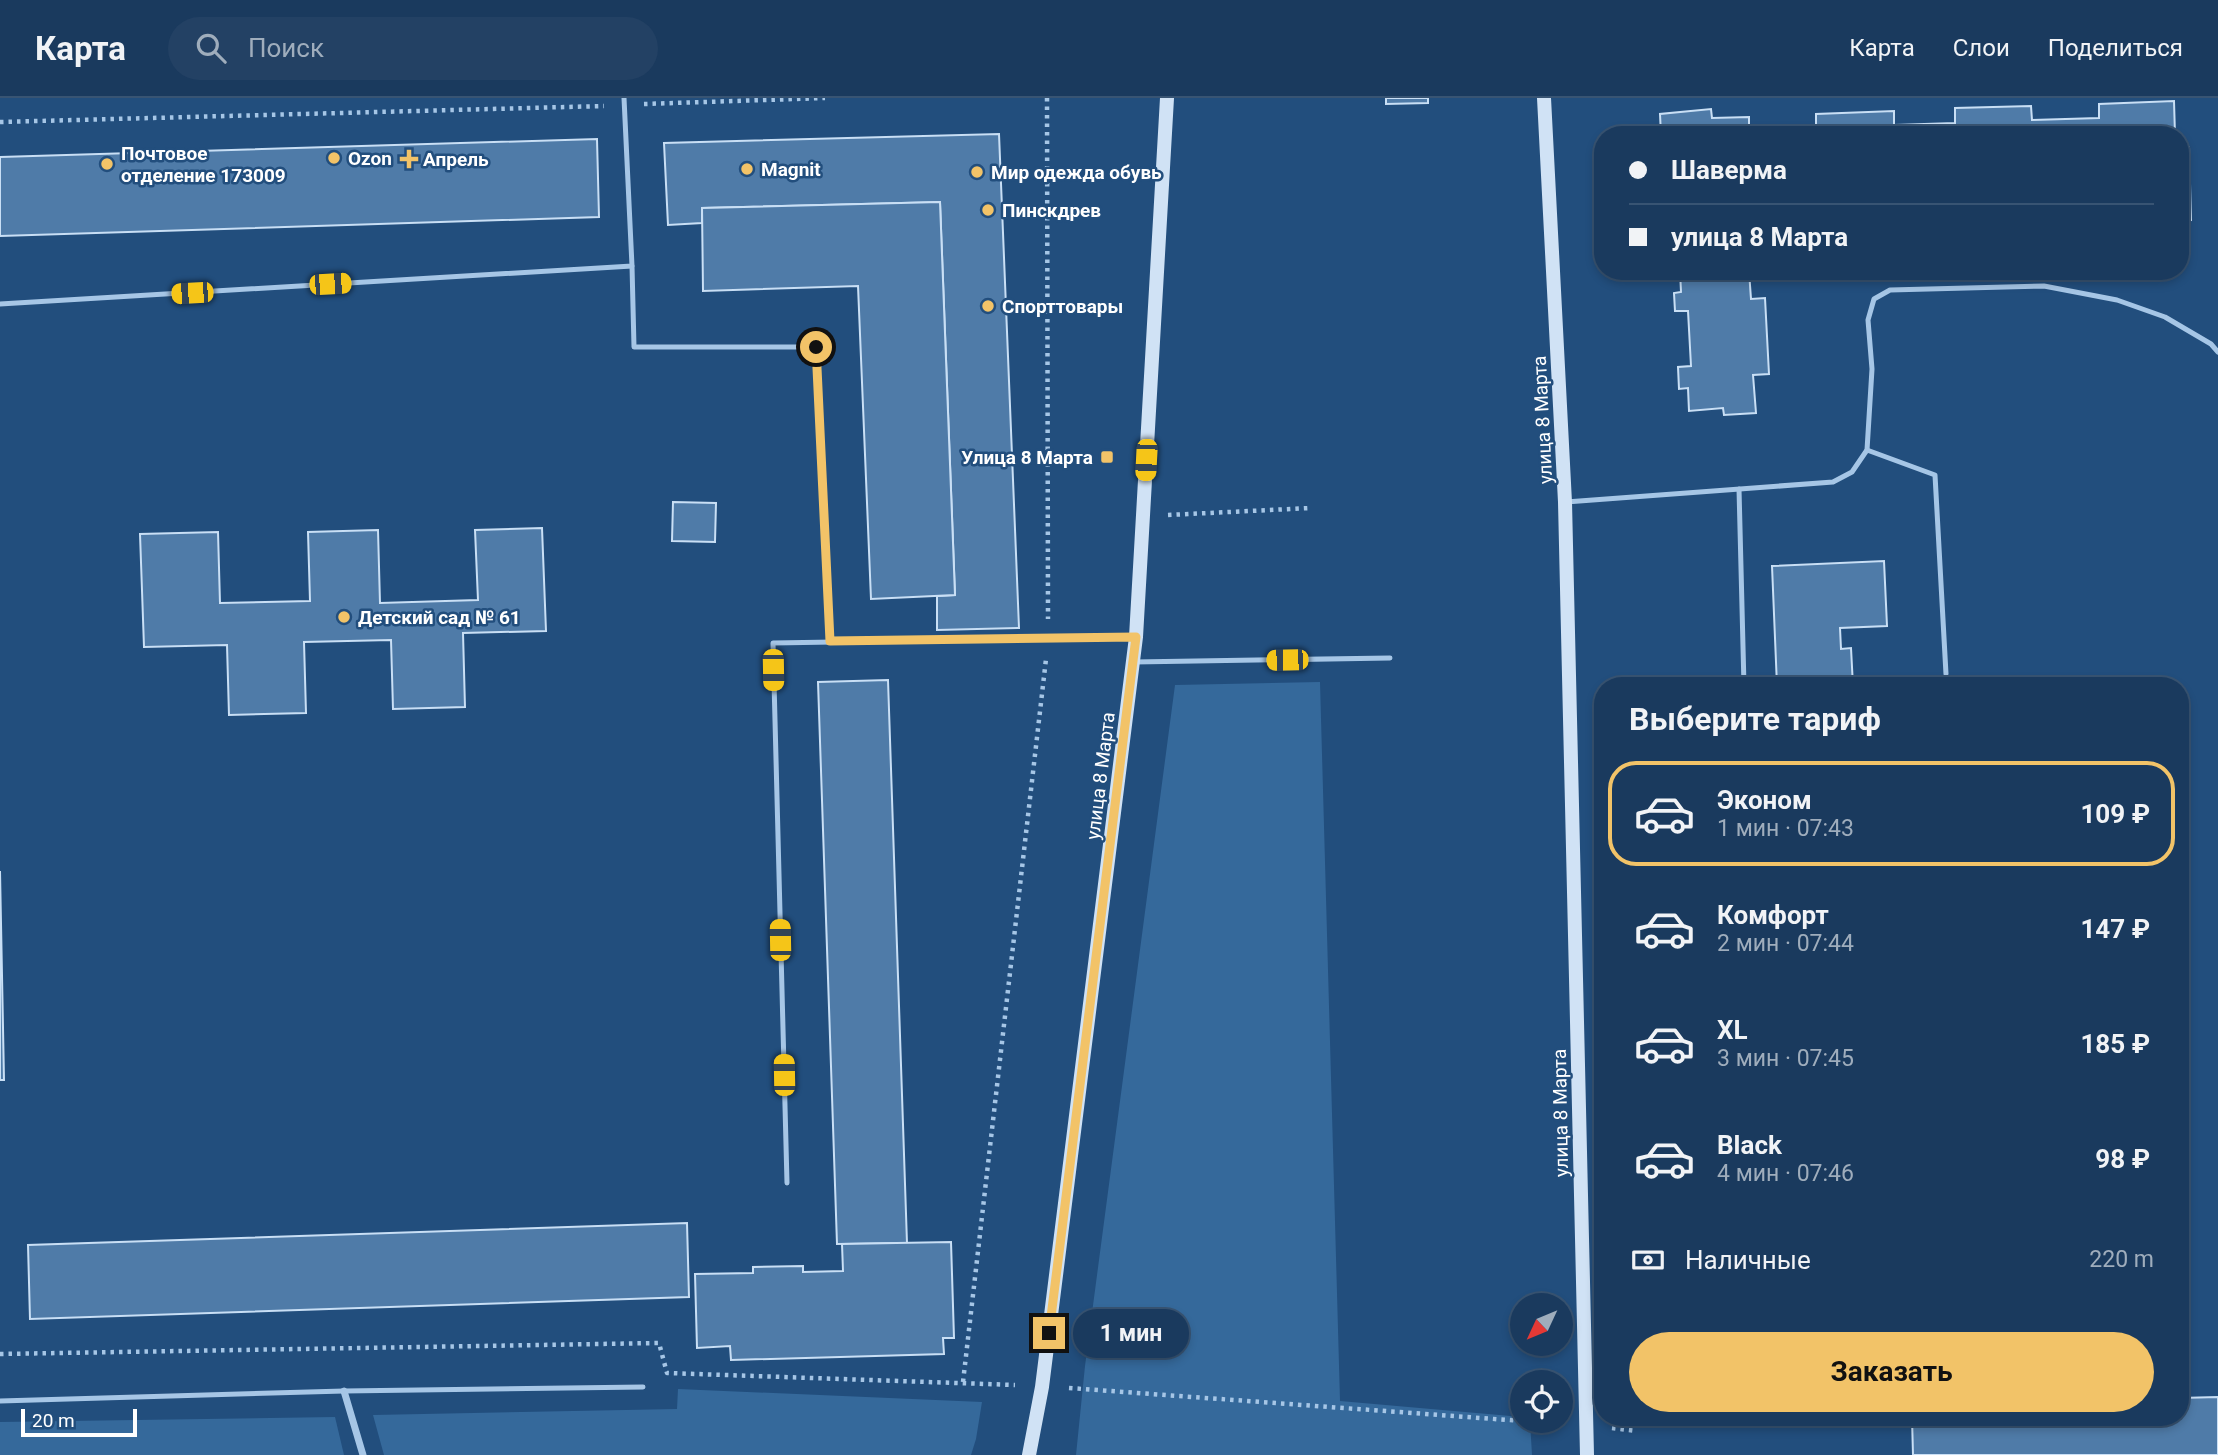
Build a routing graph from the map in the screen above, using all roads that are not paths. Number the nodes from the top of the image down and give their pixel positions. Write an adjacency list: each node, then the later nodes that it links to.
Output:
1 (1167, 98): 10 (main road, улица 8 Марта)
2 (1544, 98): 9 (main road, улица 8 Марта)
3 (624, 102): 4 (lane)
4 (632, 266): 5 (lane); 11 (lane)
5 (0, 304)
6 (2218, 352): 7 (lane)
7 (1867, 450): 8 (lane); 14 (lane)
8 (1739, 489): 9 (lane); 15 (lane)
9 (1565, 502): 22 (main road, улица 8 Марта)
10 (1136, 637): 11 (lane); 13 (main road, улица 8 Марта)
11 (830, 641): 16 (lane)
12 (1390, 658): 13 (lane)
13 (1134, 662): 21 (main road, улица 8 Марта)
14 (1946, 674)
15 (1744, 677)
16 (787, 1183)
17 (643, 1387): 18 (lane)
18 (344, 1391): 19 (lane); 20 (street)
19 (0, 1401)
20 (363, 1455)
21 (1029, 1455)
22 (1587, 1455)

